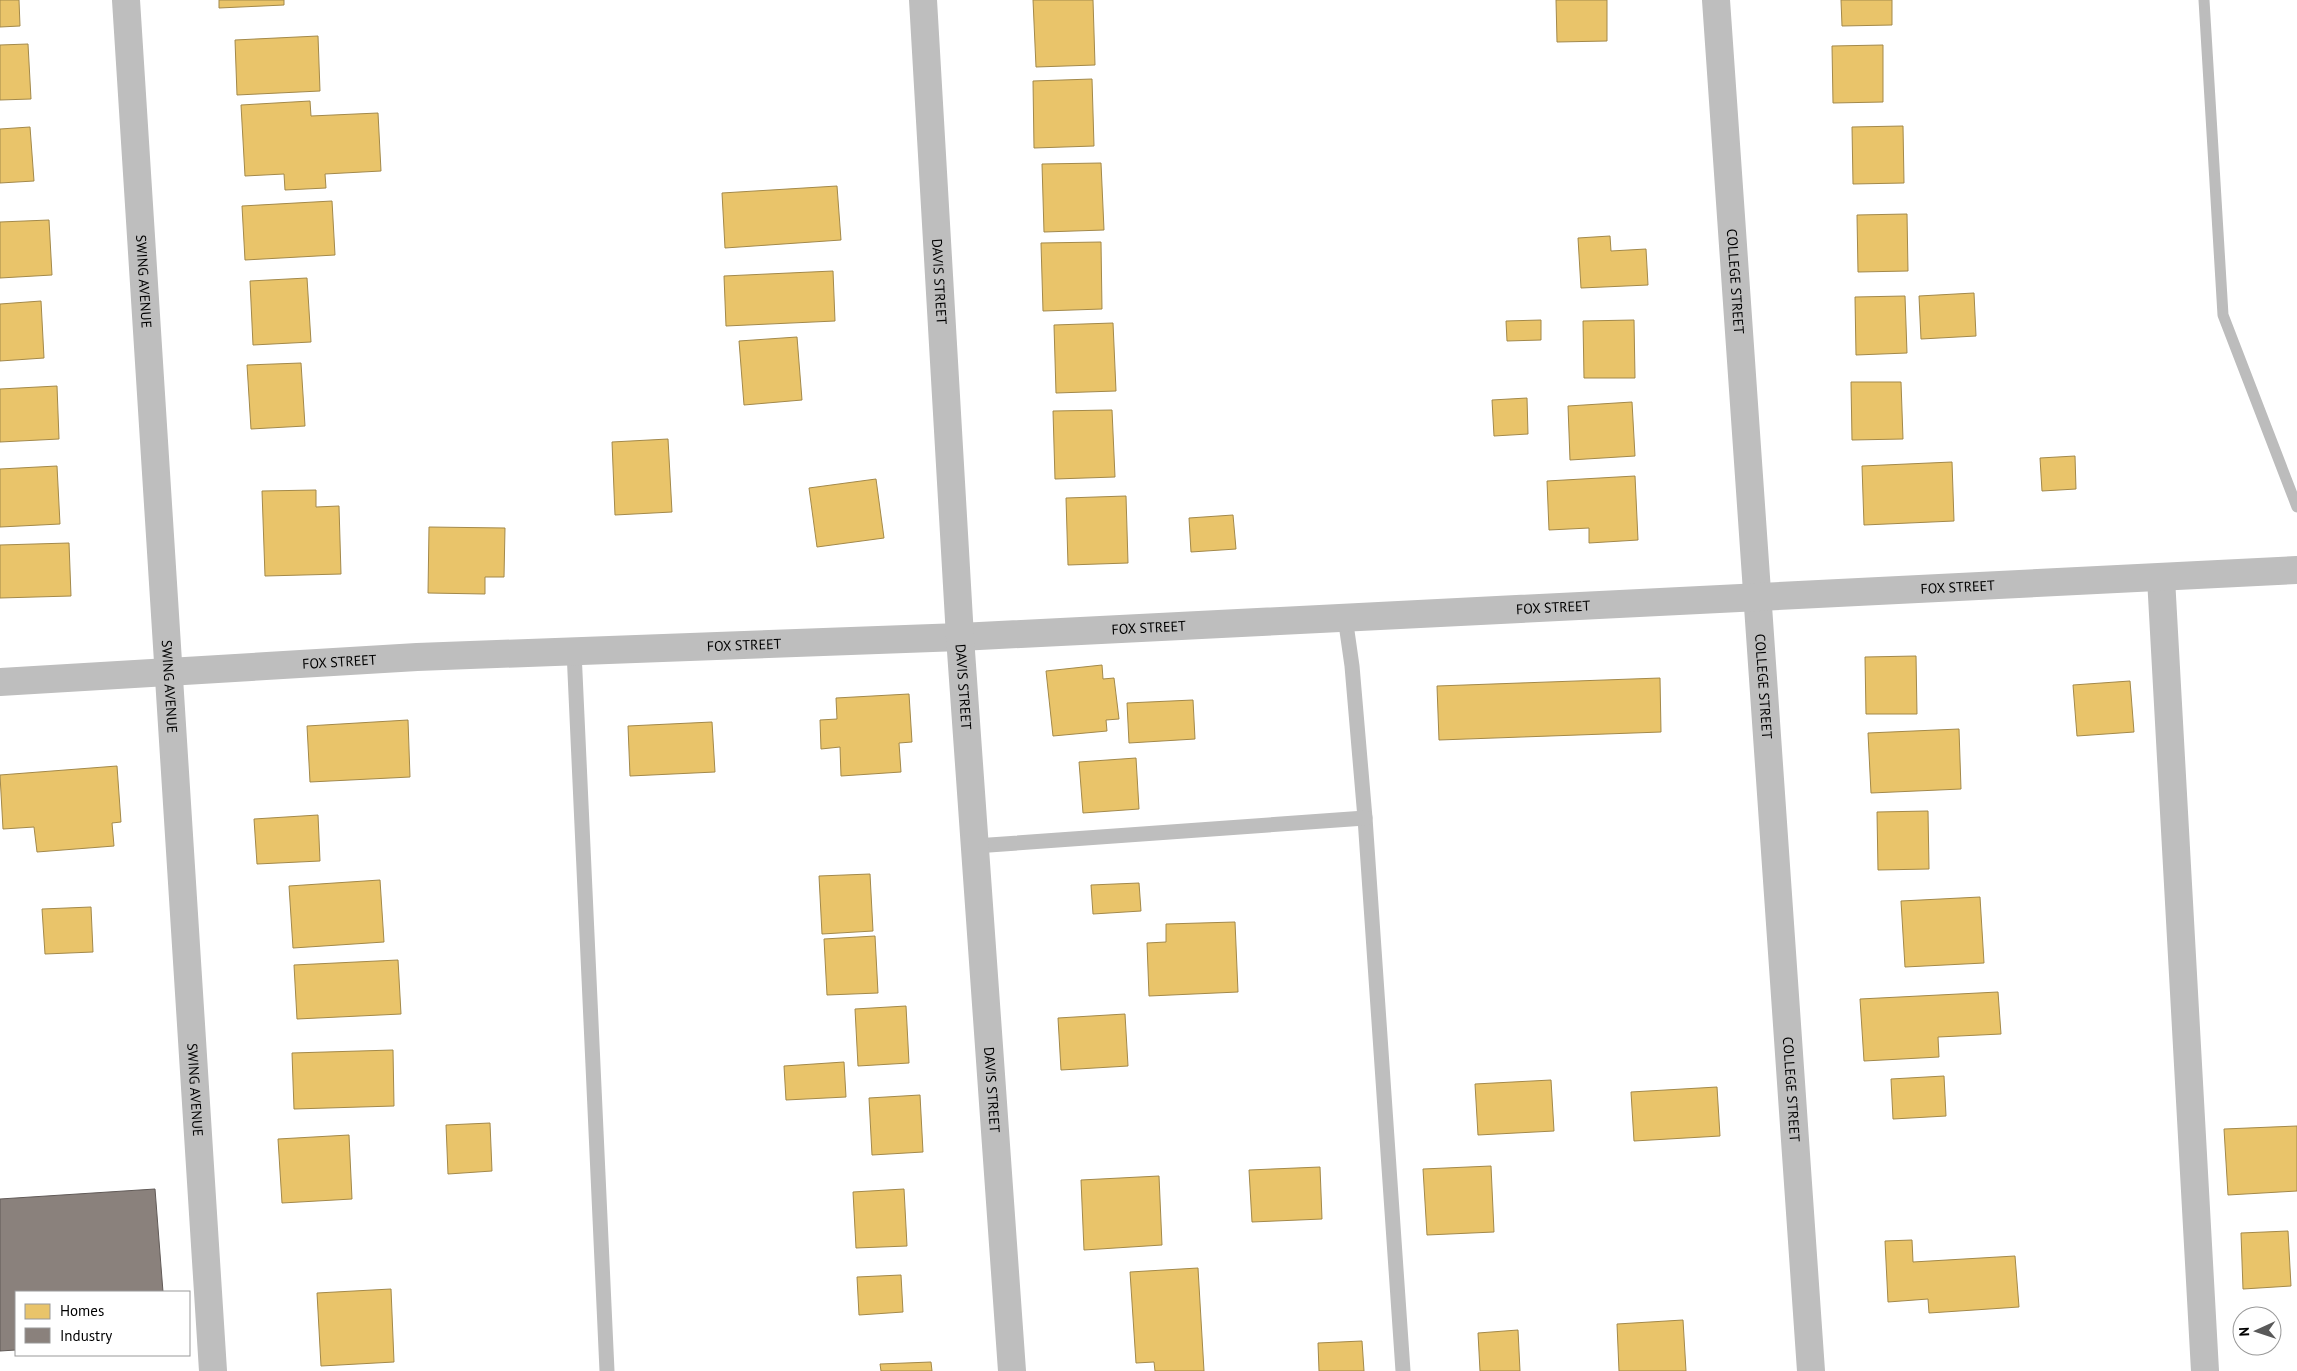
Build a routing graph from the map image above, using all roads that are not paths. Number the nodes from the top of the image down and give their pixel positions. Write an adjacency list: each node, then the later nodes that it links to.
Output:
1 (126, 0): 10 (street, SWING AVENUE)
2 (923, 0): 8 (street, DAVIS STREET)
3 (1716, 0): 6 (street, COLLEGE STREET)
4 (2297, 570): 5 (street, FOX STREET)
5 (2161, 578): 6 (street, FOX STREET); 19 (street)
6 (1758, 596): 7 (street, FOX STREET); 18 (street, COLLEGE STREET)
7 (1345, 617): 8 (street, FOX STREET); 12 (lane)
8 (960, 637): 9 (street, FOX STREET); 13 (street, DAVIS STREET)
9 (574, 651): 10 (street, FOX STREET); 15 (lane)
10 (170, 672): 11 (street, FOX STREET); 14 (street, SWING AVENUE)
11 (0, 682)
12 (1365, 818): 13 (lane); 17 (lane)
13 (975, 846): 16 (street, DAVIS STREET)
14 (213, 1371)
15 (606, 1371)
16 (1012, 1371)
17 (1403, 1371)
18 (1811, 1371)
19 (2205, 1371)

